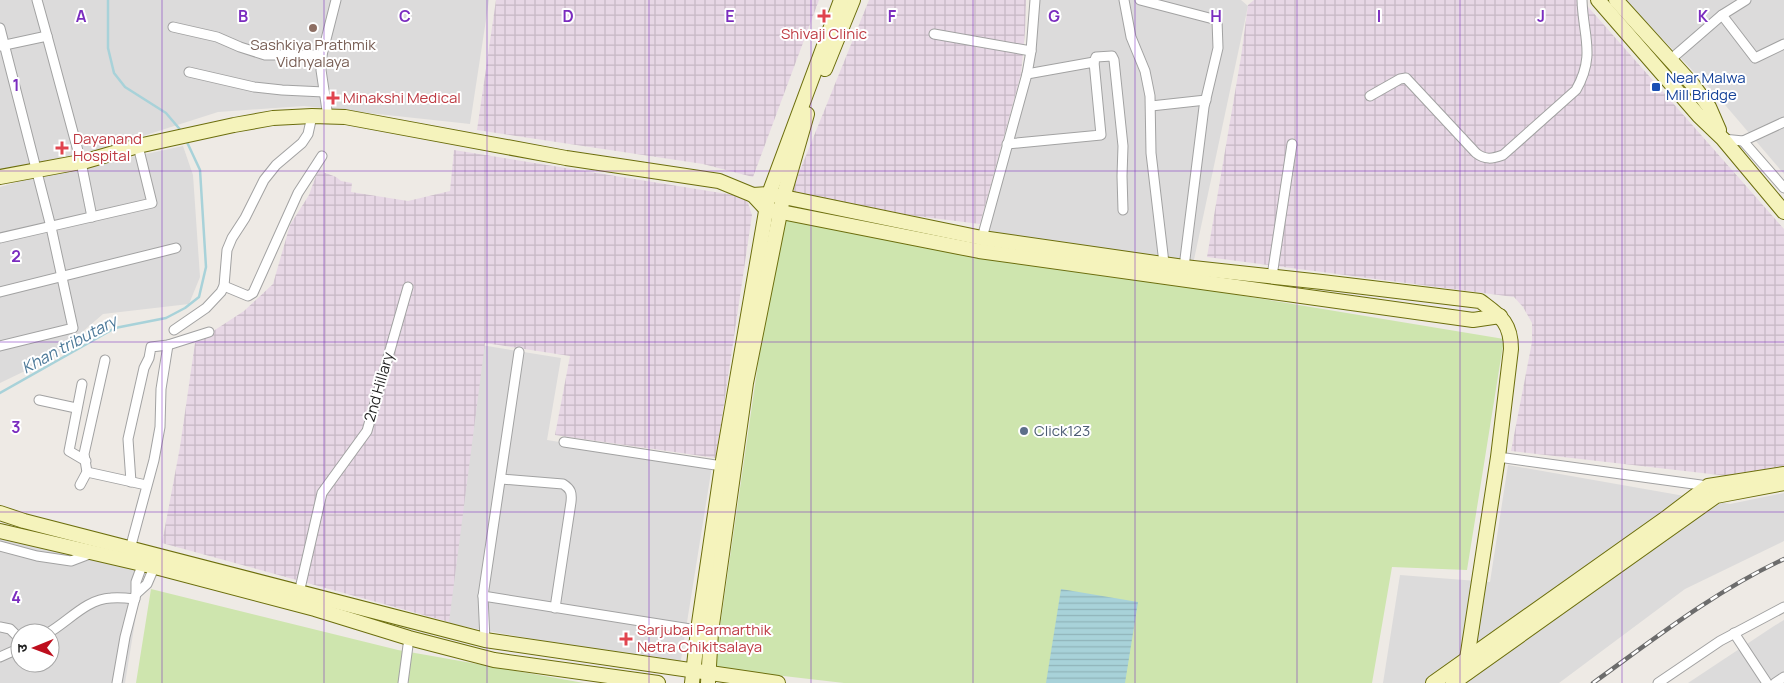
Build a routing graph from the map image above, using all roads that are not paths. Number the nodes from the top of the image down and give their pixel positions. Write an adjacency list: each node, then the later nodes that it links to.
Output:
1 (37, 0): 16 (street)
2 (336, 0): 20 (street)
3 (841, 0): 42 (street)
4 (853, 0): 44 (street)
5 (1035, 0): 19 (street)
6 (1124, 0): 28 (street)
7 (1140, 0): 27 (street)
8 (1582, 0): 26 (street)
9 (1598, 0): 32 (street)
10 (1616, 0): 21 (street)
11 (1746, 0): 12 (street)
12 (1722, 15): 17 (street); 21 (street)
13 (173, 27): 20 (street)
14 (0, 28): 18 (street)
15 (934, 34): 19 (street)
16 (47, 36): 18 (street); 38 (street)
17 (1784, 44)
18 (2, 45): 39 (street)
19 (1031, 52): 24 (street)
20 (322, 55): 25 (street)
21 (1670, 60): 32 (street)
22 (1094, 62): 24 (street); 34 (street); 46 (street)
23 (189, 72): 25 (street)
24 (1027, 74): 34 (street)
25 (324, 92): 30 (street)
26 (1370, 96)
27 (1206, 100): 28 (street); 55 (street)
28 (1151, 106): 54 (street)
29 (312, 116): 30 (street); 36 (street); 58 (street)
30 (328, 117): 43 (street)
31 (1784, 122): 33 (street)
32 (1723, 139): 33 (street); 48 (street)
33 (1743, 141): 41 (street)
34 (1007, 144): 52 (street)
35 (1292, 144): 56 (street)
36 (138, 146): 38 (street); 49 (street)
37 (322, 156): 58 (street)
38 (81, 162): 39 (street); 49 (street)
39 (35, 171): 40 (street); 50 (street)
40 (0, 178)
41 (1784, 188)
42 (769, 194): 43 (street); 44 (street); 45 (street)
43 (753, 195): 45 (street)
44 (784, 198): 47 (street); 52 (street)
45 (766, 209): 47 (street); 74 (street)
46 (1124, 210)
47 (781, 212): 61 (street); 95 (street)
48 (1784, 212)
49 (92, 217): 50 (street)
50 (51, 227): 51 (street); 57 (street)
51 (0, 238)
52 (982, 238): 54 (street)
53 (176, 248): 57 (street)
54 (1164, 263): 55 (street)
55 (1184, 267): 56 (street)
56 (1272, 276): 61 (street)
57 (62, 278): 60 (street); 65 (street)
58 (224, 286): 62 (street)
59 (408, 287): 89 (street, 2nd Hillary)
60 (0, 292)
61 (1500, 316): 72 (street)
62 (174, 330)
63 (209, 332): 64 (street)
64 (168, 345): 78 (street); 81 (street)
65 (0, 346)
66 (519, 352): 77 (street)
67 (105, 360): 73 (street)
68 (82, 384): 70 (street)
69 (39, 400): 70 (street)
70 (76, 408): 73 (street)
71 (564, 442): 74 (street)
72 (1498, 457): 82 (street); 99 (street)
73 (86, 461): 75 (street)
74 (722, 466): 95 (street)
75 (87, 472): 78 (street); 80 (street)
76 (1784, 474): 82 (street)
77 (501, 479): 91 (street); 93 (street)
78 (131, 482): 81 (street)
79 (1784, 483): 82 (street)
80 (80, 485)
81 (146, 485): 86 (street)
82 (1712, 491): 99 (street)
83 (0, 513): 86 (street)
84 (0, 531): 87 (street)
85 (0, 546): 87 (street)
86 (130, 549): 88 (street)
87 (93, 553): 88 (street)
88 (151, 560): 89 (street); 90 (street); 97 (street)
89 (300, 593): 98 (street)
90 (136, 596): 94 (street); 103 (street)
91 (483, 596): 93 (street); 98 (street)
92 (1784, 607): 96 (street)
93 (556, 608): 95 (street)
94 (60, 624)
95 (704, 631): 100 (street); 102 (street)
96 (1734, 633): 109 (street); 110 (street)
97 (409, 638): 104 (street); 105 (street)
98 (485, 640): 100 (street)
99 (1468, 666): 107 (street); 108 (street)
100 (693, 677): 102 (street)
101 (1784, 677): 111 (street)
102 (709, 678): 106 (street)
103 (117, 683)
104 (403, 683)
105 (658, 683)
106 (778, 683)
107 (1433, 683)
108 (1453, 683)
109 (1658, 683)
110 (1767, 683)
111 (1775, 683)

